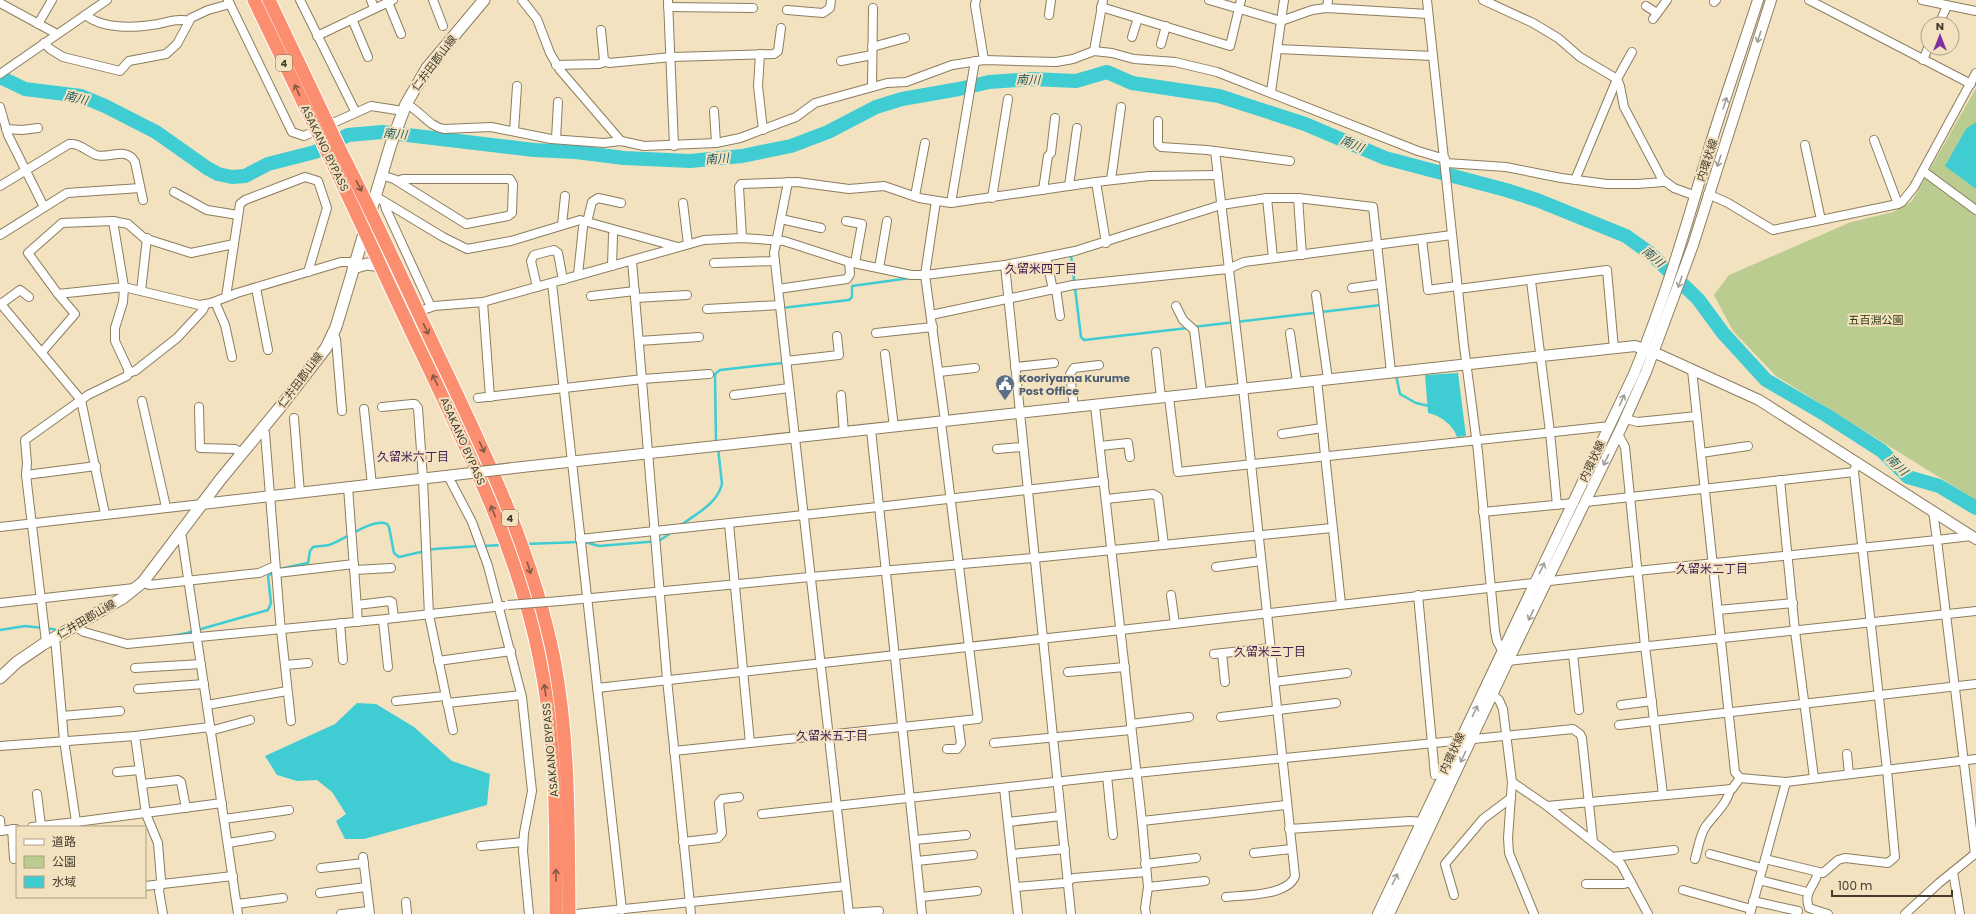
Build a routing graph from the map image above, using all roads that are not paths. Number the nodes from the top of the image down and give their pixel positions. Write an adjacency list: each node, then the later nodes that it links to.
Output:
1 (52, 0): 44 (street)
2 (107, 0): 37 (street)
3 (254, 0): 144 (highway, ASAKANO BYPASS / 4, one-way to 3, bridge)
4 (270, 0): 134 (highway, ASAKANO BYPASS / 4, one-way to 134, bridge)
5 (300, 0): 51 (street)
6 (433, 0): 45 (street)
7 (484, 0): 84 (main road, 仁井田郡山線)
8 (522, 0): 70 (street)
9 (831, 0): 33 (street)
10 (976, 0): 65 (street)
11 (1052, 0): 38 (street)
12 (1209, 0): 34 (street)
13 (1241, 0): 34 (street)
14 (1284, 0): 43 (street)
15 (1428, 0): 36 (street)
16 (1483, 0): 73 (street)
17 (1666, 0): 29 (street)
18 (1758, 0): 121 (street, 内環状線, one-way to 18)
19 (1771, 0): 117 (street, 内環状線, one-way to 117)
20 (1922, 0): 30 (street)
21 (391, 1): 25 (street); 50 (street)
22 (1811, 1): 66 (street)
23 (229, 2): 42 (street); 83 (street)
24 (0, 3): 44 (street)
25 (373, 4): 41 (street)
26 (668, 4): 31 (street); 64 (street)
27 (1102, 4): 40 (street); 58 (street)
28 (1328, 4): 36 (street); 43 (street)
29 (1646, 6)
30 (1947, 6): 35 (street); 39 (street)
31 (753, 8)
32 (873, 8): 57 (street)
33 (787, 10)
34 (1239, 10): 43 (street); 46 (street)
35 (1976, 11)
36 (1428, 14): 61 (street)
37 (85, 15): 42 (street); 49 (street)
38 (1049, 15)
39 (1943, 16)
40 (1138, 18): 46 (street); 52 (street)
41 (352, 19): 51 (street); 63 (street)
42 (189, 21): 54 (street)
43 (1281, 21): 56 (street)
44 (38, 24): 49 (street)
45 (443, 26)
46 (1166, 26): 55 (street)
47 (781, 28): 60 (street)
48 (601, 30): 69 (street)
49 (56, 34): 54 (street)
50 (401, 34)
51 (317, 36): 83 (street)
52 (1132, 37)
53 (905, 38): 57 (street)
54 (44, 43): 71 (street)
55 (1161, 44)
56 (1277, 49): 61 (street); 77 (street)
57 (872, 51): 67 (street); 76 (street)
58 (1094, 51): 65 (street); 77 (street)
59 (1632, 52): 73 (street)
60 (760, 54): 64 (street); 90 (street)
61 (1433, 56): 101 (street)
62 (1925, 56): 66 (street)
63 (368, 57)
64 (669, 59): 69 (street); 98 (street)
65 (984, 60): 68 (street)
66 (1923, 60): 74 (street)
67 (841, 61)
68 (975, 61): 76 (street); 130 (street)
69 (605, 62): 70 (street)
70 (556, 65): 94 (street)
71 (0, 73)
72 (1976, 73): 74 (street)
73 (1617, 79): 107 (street); 111 (street)
74 (1971, 84): 103 (street)
75 (517, 86): 91 (street)
76 (872, 87): 90 (street)
77 (1271, 92): 101 (street)
78 (1008, 99): 122 (street)
79 (558, 102): 92 (street)
80 (0, 107): 89 (street)
81 (1121, 107): 106 (street)
82 (714, 110): 95 (street)
83 (355, 111): 84 (street)
84 (403, 111): 91 (street); 104 (main road, 仁井田郡山線)
85 (1055, 118): 115 (street)
86 (1158, 121): 99 (street)
87 (38, 128): 89 (street)
88 (1077, 128): 113 (street)
89 (6, 129): 102 (street)
90 (763, 130): 95 (street)
91 (514, 131): 92 (street)
92 (556, 139): 94 (street)
93 (1874, 140): 131 (street)
94 (621, 141): 98 (street)
95 (716, 143): 98 (street)
96 (925, 143): 120 (street)
97 (1805, 145): 138 (street)
98 (674, 146)
99 (1215, 151): 100 (street); 105 (street)
100 (1290, 161)
101 (1446, 161): 107 (street); 148 (street)
102 (25, 170): 112 (street); 114 (street); 133 (street)
103 (1923, 171): 131 (street); 135 (street)
104 (381, 175): 108 (street); 118 (main road, 仁井田郡山線)
105 (1218, 175): 106 (street); 132 (street)
106 (1111, 180): 110 (street)
107 (1575, 180): 111 (street)
108 (397, 181): 108 (street)
109 (788, 182): 120 (street); 137 (street); 150 (street)
110 (1096, 182): 113 (street); 153 (street)
111 (1664, 182): 121 (street)
112 (0, 186)
113 (1069, 186): 115 (street)
114 (140, 188): 125 (street); 133 (street)
115 (1043, 190): 122 (street)
116 (174, 192): 136 (street)
117 (1708, 194): 138 (street); 214 (street, 内環状線, one-way to 214)
118 (375, 196): 127 (street); 134 (main road, 仁井田郡山線)
119 (566, 196): 143 (street)
120 (915, 196): 126 (street)
121 (1696, 196): 214 (street, 内環状線)
122 (992, 198): 130 (street)
123 (1267, 198): 124 (street); 132 (street); 159 (street)
124 (1298, 198): 156 (street); 158 (street)
125 (143, 200)
126 (936, 201): 130 (street); 173 (street)
127 (384, 202): 143 (street); 200 (street)
128 (620, 203): 142 (street)
129 (683, 203): 155 (street)
130 (951, 203)
131 (1898, 204): 138 (street)
132 (1221, 205): 153 (street); 170 (street)
133 (44, 207): 146 (street)
134 (370, 209): 144 (main road, 仁井田郡山線); 202 (highway, ASAKANO BYPASS / 4)
135 (1976, 210)
136 (238, 215): 154 (street); 171 (street)
137 (781, 219): 145 (street); 152 (street)
138 (1821, 220)
139 (113, 221): 149 (street); 178 (street); 186 (street)
140 (846, 221): 163 (street)
141 (887, 221): 169 (street)
142 (585, 224): 143 (street); 157 (street); 172 (street)
143 (562, 225)
144 (365, 228): 165 (main road, 仁井田郡山線); 167 (highway, ASAKANO BYPASS / 4)
145 (821, 228)
146 (0, 235)
147 (613, 235): 168 (street)
148 (1452, 235): 151 (street); 180 (street)
149 (147, 238): 154 (street); 185 (street)
150 (742, 238): 152 (street); 155 (street)
151 (1422, 239): 156 (street); 180 (street)
152 (776, 240): 161 (street); 163 (street)
153 (1106, 243): 166 (street)
154 (234, 244): 192 (street)
155 (688, 244): 157 (street)
156 (1377, 245): 158 (street); 177 (street)
157 (678, 247): 160 (street)
158 (1302, 255): 159 (street)
159 (1273, 258): 170 (street)
160 (632, 261): 168 (street); 187 (street)
161 (775, 261): 164 (street); 183 (street)
162 (1047, 261): 184 (street)
163 (852, 262): 169 (street); 183 (street)
164 (714, 263)
165 (354, 265): 167 (main road); 171 (street); 207 (main road, 仁井田郡山線)
166 (1005, 265): 173 (street); 193 (street)
167 (382, 266): 540 (highway, ASAKANO BYPASS / 4, one-way to 167)
168 (612, 266): 172 (street)
169 (878, 268): 173 (street)
170 (1228, 269): 184 (street); 235 (street)
171 (308, 272): 181 (street)
172 (578, 275): 174 (street)
173 (925, 275): 203 (street)
174 (563, 280): 176 (street); 179 (street)
175 (1531, 281): 180 (street); 212 (street); 218 (street)
176 (552, 283): 179 (street); 236 (street)
177 (1381, 284): 182 (street); 228 (street)
178 (124, 287): 185 (street); 186 (street); 229 (street)
179 (538, 287): 195 (street)
180 (1458, 287): 222 (street)
181 (256, 288): 192 (street); 213 (street)
182 (1352, 288)
183 (778, 289): 198 (street)
184 (1054, 289): 193 (street); 204 (street)
185 (141, 291): 197 (street)
186 (58, 294): 215 (street)
187 (635, 294): 189 (street); 191 (street); 211 (street)
188 (1316, 294): 232 (street)
189 (687, 295)
190 (29, 296): 196 (street)
191 (591, 296)
192 (226, 297): 194 (street)
193 (1008, 299): 203 (street); 224 (street)
194 (215, 302): 197 (street); 219 (street)
195 (483, 302): 200 (street); 240 (street)
196 (0, 303): 215 (street)
197 (204, 305): 229 (street)
198 (780, 305): 201 (street); 220 (street)
199 (1176, 306): 237 (street)
200 (431, 307): 202 (street)
201 (707, 309)
202 (418, 312): 541 (highway, ASAKANO BYPASS / 4, one-way to 541)
203 (931, 315): 205 (street)
204 (1060, 316)
205 (933, 327): 208 (street); 227 (street)
206 (1290, 332): 233 (street)
207 (333, 333): 250 (street); 259 (main road, 仁井田郡山線)
208 (876, 333)
209 (837, 336): 220 (street)
210 (699, 337): 211 (street)
211 (639, 341): 231 (street)
212 (1614, 349): 214 (street); 218 (street)
213 (268, 350)
214 (1649, 350): 226 (street); 254 (street, 内環状線); 256 (street, 内環状線, one-way to 214)
215 (42, 352): 243 (street)
216 (1156, 352): 241 (street)
217 (885, 354): 257 (street)
218 (1541, 356): 222 (street); 261 (street)
219 (232, 357)
220 (786, 361): 234 (street)
221 (1054, 363): 224 (street)
222 (1466, 364): 228 (street); 266 (street)
223 (1099, 366): 248 (street)
224 (1015, 367): 251 (street)
225 (975, 368): 227 (street)
226 (1692, 370): 252 (street); 277 (street)
227 (939, 372): 255 (street)
228 (1391, 372): 232 (street)
229 (128, 373): 243 (street)
230 (709, 374): 231 (street)
231 (643, 379): 236 (street); 273 (street)
232 (1323, 380): 233 (street); 258 (street)
233 (1297, 382): 235 (street)
234 (789, 388): 238 (street); 265 (street)
235 (1243, 388): 237 (street); 278 (street)
236 (563, 389): 240 (street); 276 (street)
237 (1202, 393): 241 (street)
238 (734, 395)
239 (841, 395): 262 (street)
240 (490, 397): 242 (street)
241 (1165, 397): 245 (street); 278 (street)
242 (478, 398)
243 (81, 400): 279 (street); 281 (street)
244 (142, 401): 299 (street)
245 (1095, 406): 248 (street); 267 (street)
246 (199, 407): 271 (street)
247 (382, 407): 283 (street)
248 (1074, 408): 251 (street)
249 (364, 409): 286 (street)
250 (342, 411)
251 (1019, 413): 255 (street); 269 (street)
252 (1697, 416): 254 (street); 272 (street)
253 (294, 418): 290 (street)
254 (1625, 419): 264 (street, 内環状線)
255 (943, 422): 257 (street); 293 (street)
256 (1610, 426): 261 (street); 296 (street, 内環状線)
257 (894, 427): 260 (street)
258 (1322, 428): 263 (street); 274 (street)
259 (262, 429): 271 (main road, 仁井田郡山線); 291 (street)
260 (871, 430): 262 (street); 300 (street)
261 (1550, 432): 266 (street); 298 (street)
262 (844, 433): 265 (street)
263 (1282, 434)
264 (1618, 434): 292 (street); 295 (street, 内環状線, one-way to 295)
265 (794, 438): 273 (street); 304 (street)
266 (1476, 440): 274 (street); 302 (street)
267 (1100, 446): 275 (street); 285 (street)
268 (1748, 446): 272 (street)
269 (1022, 447): 270 (street); 289 (street)
270 (997, 449)
271 (242, 453): 297 (main road, 仁井田郡山線)
272 (1701, 453): 288 (street)
273 (649, 454): 276 (street); 309 (street)
274 (1325, 456): 278 (street); 308 (street)
275 (1130, 457)
276 (571, 461): 282 (street, bridge); 313 (street)
277 (1856, 461): 280 (street); 301 (street)
278 (1251, 464): 311 (street)
279 (96, 466): 281 (street); 303 (street)
280 (1854, 472): 284 (street); 316 (street)
281 (26, 475): 305 (street)
282 (451, 475): 283 (street); 345 (street)
283 (423, 479): 286 (street); 350 (street)
284 (1780, 480): 288 (street); 318 (street)
285 (1104, 481): 289 (street); 294 (street)
286 (372, 485): 287 (street)
287 (348, 487): 290 (street); 323 (street)
288 (1705, 488): 292 (street); 321 (street)
289 (1026, 490): 293 (street); 319 (street)
290 (300, 493): 291 (street)
291 (271, 496): 297 (street); 326 (street)
292 (1631, 497): 295 (street); 328 (street)
293 (952, 499): 300 (street); 322 (street)
294 (1106, 499): 315 (street); 317 (street)
295 (1586, 502): 331 (street, 内環状線)
296 (1574, 503): 298 (street); 333 (street, 内環状線, one-way to 296)
297 (202, 504): 299 (street); 310 (main road, 仁井田郡山線)
298 (1557, 504): 302 (street)
299 (166, 508): 303 (street)
300 (878, 508): 304 (street); 327 (street)
301 (1933, 511): 312 (street); 314 (street)
302 (1483, 512): 335 (street)
303 (105, 514): 305 (street)
304 (803, 515): 306 (street); 329 (street)
305 (32, 523): 307 (street); 339 (street)
306 (729, 524): 309 (street); 332 (street)
307 (0, 527)
308 (1332, 528): 311 (street); 343 (street)
309 (654, 531): 313 (street); 336 (street)
310 (179, 534): 330 (street); 334 (main road, 仁井田郡山線)
311 (1259, 536): 315 (street); 320 (street)
312 (1974, 537): 314 (street)
313 (580, 539): 340 (street)
314 (1937, 540): 316 (street); 349 (street)
315 (1164, 546): 317 (street)
316 (1862, 548): 318 (street); 354 (street)
317 (1112, 550): 319 (street); 359 (street)
318 (1788, 555): 321 (street); 342 (street)
319 (1034, 558): 322 (street); 362 (street)
320 (1261, 561): 324 (street); 348 (street)
321 (1712, 563): 328 (street); 346 (street)
322 (959, 564): 327 (street); 365 (street)
323 (354, 567): 325 (street); 326 (street); 344 (street)
324 (1216, 567)
325 (391, 568)
326 (276, 570): 330 (street); 358 (street)
327 (885, 570): 329 (street); 370 (street)
328 (1637, 571): 331 (street); 366 (street)
329 (810, 577): 332 (street); 376 (street)
330 (189, 581): 334 (street); 361 (street)
331 (1547, 581): 333 (street); 374 (street, 内環状線, one-way to 374)
332 (734, 584): 336 (street); 382 (street)
333 (1535, 584): 335 (street); 369 (street, 内環状線)
334 (140, 585): 339 (street); 357 (main road, 仁井田郡山線)
335 (1490, 587): 338 (street); 369 (street)
336 (659, 590): 340 (street); 386 (street)
337 (1171, 595): 356 (street)
338 (1418, 595): 343 (street); 430 (street)
339 (41, 598): 341 (street); 364 (street)
340 (586, 599): 345 (street, bridge); 392 (street)
341 (0, 603)
342 (1793, 603): 346 (street); 360 (street)
343 (1341, 604): 348 (street)
344 (357, 605): 351 (street); 353 (street)
345 (499, 606): 350 (street); 368 (street)
346 (1718, 610): 363 (street)
347 (1976, 611): 349 (street)
348 (1267, 613): 356 (street); 367 (street)
349 (1945, 614): 354 (street); 391 (street)
350 (428, 615): 351 (street); 373 (street)
351 (394, 618): 352 (street)
352 (383, 620): 353 (street); 379 (street)
353 (358, 622): 355 (street)
354 (1871, 622): 360 (street); 397 (street)
355 (340, 623): 358 (street); 372 (street)
356 (1174, 624): 359 (street)
357 (74, 626): 361 (street); 364 (main road, 仁井田郡山線)
358 (281, 629): 361 (street); 378 (street)
359 (1121, 630): 362 (street); 380 (street)
360 (1795, 631): 363 (street); 402 (street)
361 (197, 637): 377 (street)
362 (1043, 638): 365 (street); 424 (street)
363 (1721, 638): 366 (street); 408 (street)
364 (50, 640): 385 (main road, 仁井田郡山線); 409 (street)
365 (970, 646): 370 (street); 414 (street)
366 (1645, 646): 371 (street); 400 (street)
367 (1270, 648): 387 (street); 388 (street)
368 (512, 651): 373 (street); 395 (street)
369 (1503, 652): 427 (street, 内環状線, one-way to 369)
370 (894, 654): 376 (street); 417 (street)
371 (1573, 654): 374 (street); 406 (street)
372 (343, 660)
373 (438, 661): 398 (street)
374 (1508, 661): 396 (street, 内環状線)
375 (308, 663): 378 (street)
376 (820, 663): 382 (street); 421 (street)
377 (201, 664): 381 (street); 389 (street)
378 (285, 665): 394 (street)
379 (388, 667)
380 (1126, 667): 383 (street); 418 (street)
381 (135, 668)
382 (742, 672): 386 (street); 428 (street)
383 (1068, 672)
384 (1347, 673): 388 (street)
385 (0, 678)
386 (667, 679): 392 (street); 433 (street)
387 (1225, 682)
388 (1274, 682): 407 (street)
389 (204, 684): 393 (street); 403 (street)
390 (1976, 684): 391 (street)
391 (1955, 687): 397 (street); 437 (street)
392 (597, 688): 531 (street)
393 (138, 689)
394 (287, 691): 403 (street); 413 (street)
395 (521, 695): 398 (street); 483 (street)
396 (1493, 695): 423 (street); 425 (street, 内環状線)
397 (1879, 696): 402 (street); 439 (street)
398 (446, 700): 399 (street); 420 (street)
399 (396, 701)
400 (1652, 702): 404 (street); 415 (street)
401 (1336, 703): 407 (street)
402 (1804, 704): 408 (street); 446 (street)
403 (207, 705): 419 (street)
404 (1621, 705)
405 (120, 710): 409 (street)
406 (1579, 710)
407 (1277, 711): 411 (street); 435 (street)
408 (1729, 712): 415 (street); 445 (street)
409 (62, 716): 426 (street)
410 (1189, 717): 418 (street)
411 (1220, 718)
412 (250, 720): 419 (street)
413 (291, 721)
414 (958, 721): 417 (street); 432 (street)
415 (1654, 721): 416 (street); 454 (street)
416 (1619, 725)
417 (903, 727): 421 (street); 456 (street)
418 (1131, 727): 424 (street); 441 (street)
419 (210, 729): 422 (street); 459 (street)
420 (453, 730)
421 (828, 734): 428 (street); 460 (street)
422 (135, 736): 426 (street); 438 (street)
423 (1506, 736): 425 (street); 448 (street); 458 (street)
424 (1054, 737): 429 (street); 447 (street)
425 (1472, 739): 427 (street); 550 (street, 内環状線, one-way to 550)
426 (64, 740): 431 (street); 473 (street)
427 (1461, 740): 430 (street); 472 (street, 内環状線)
428 (750, 743): 433 (street)
429 (994, 743)
430 (1430, 743): 435 (street); 443 (street)
431 (0, 746)
432 (947, 749)
433 (674, 751): 484 (street)
434 (1848, 754): 442 (street)
435 (1282, 758): 441 (street); 461 (street)
436 (1976, 759): 437 (street)
437 (1964, 761): 439 (street); 494 (street)
438 (140, 770): 440 (street); 450 (street)
439 (1887, 770): 442 (street); 505 (street)
440 (117, 772)
441 (1136, 773): 444 (street); 470 (street)
442 (1849, 774): 446 (street)
443 (1435, 775)
444 (1107, 776): 447 (street); 480 (street)
445 (1740, 778): 449 (street); 452 (street)
446 (1814, 778): 449 (street)
447 (1058, 782): 451 (street); 467 (street)
448 (1512, 782): 457 (street); 462 (street)
449 (1786, 782): 500 (street)
450 (142, 784): 463 (street); 465 (street)
451 (1004, 788): 456 (street); 471 (street)
452 (1730, 789): 454 (street); 499 (street)
453 (37, 794): 474 (street)
454 (1663, 795): 458 (street)
455 (739, 797): 484 (street)
456 (911, 798): 460 (street); 482 (street)
457 (1511, 798): 523 (street); 551 (street)
458 (1589, 802): 462 (street); 485 (street)
459 (222, 803): 463 (street); 468 (street)
460 (836, 805): 466 (street); 515 (street)
461 (1286, 805): 470 (street); 477 (street)
462 (1547, 806): 485 (street)
463 (186, 808): 465 (street)
464 (289, 810): 468 (street)
465 (146, 814): 473 (street); 512 (street)
466 (762, 814)
467 (1061, 816): 471 (street); 489 (street)
468 (224, 819): 486 (street)
469 (0, 820): 478 (street)
470 (1142, 821): 503 (street)
471 (1008, 822): 492 (street)
472 (1422, 822): 477 (street); 549 (street, 内環状線, one-way to 472)
473 (76, 825): 475 (street)
474 (36, 826)
475 (56, 826)
476 (14, 829): 478 (street); 498 (street)
477 (1289, 829): 488 (street)
478 (1, 831)
479 (966, 835): 482 (street)
480 (1113, 835)
481 (271, 836): 486 (street)
482 (915, 840): 501 (street)
483 (523, 842): 487 (street); 539 (street)
484 (684, 842): 528 (street)
485 (1593, 842): 496 (street)
486 (228, 843): 507 (street)
487 (481, 846)
488 (1292, 848): 491 (street); 525 (street)
489 (1065, 849): 492 (street); 508 (street)
490 (1674, 850): 496 (street)
491 (1254, 853)
492 (1012, 854): 517 (street)
493 (1710, 854): 504 (street)
494 (1976, 854): 506 (street)
495 (973, 855): 501 (street)
496 (1612, 857): 511 (street)
497 (1196, 858): 503 (street)
498 (14, 859)
499 (1695, 859)
500 (1765, 859): 504 (street); 505 (street)
501 (917, 862): 524 (street)
502 (321, 868): 516 (street)
503 (1146, 868): 508 (street); 518 (street)
504 (1762, 868): 509 (street)
505 (1818, 872): 553 (street)
506 (1953, 872): 554 (street); 555 (street)
507 (233, 876): 512 (street); 529 (street)
508 (1069, 880): 517 (street); 547 (street)
509 (1759, 880): 521 (street); 530 (street)
510 (1205, 881): 518 (street)
511 (1631, 882): 513 (street); 552 (street)
512 (160, 884): 514 (street); 535 (street)
513 (1586, 884)
514 (146, 886)
515 (845, 886): 528 (street); 544 (street)
516 (366, 887): 522 (street); 534 (street)
517 (1015, 887): 546 (street)
518 (1148, 887): 548 (street)
519 (1683, 890): 530 (street)
520 (977, 891): 524 (street)
521 (1803, 892)
522 (320, 893)
523 (1454, 895)
524 (921, 896): 545 (street)
525 (1226, 897)
526 (283, 898): 529 (street)
527 (406, 902): 538 (street)
528 (690, 903): 531 (street); 543 (street)
529 (237, 904): 536 (street)
530 (1752, 908): 533 (street)
531 (622, 910): 542 (street)
532 (879, 911): 544 (street)
533 (1798, 911)
534 (369, 913): 537 (street)
535 (163, 914)
536 (238, 914)
537 (341, 914)
538 (407, 914)
539 (529, 914)
540 (556, 914)
541 (569, 914)
542 (576, 914)
543 (691, 914)
544 (849, 914)
545 (922, 914)
546 (1018, 914)
547 (1071, 914)
548 (1146, 914)
549 (1378, 914)
550 (1389, 914)
551 (1534, 914)
552 (1648, 914)
553 (1828, 914)
554 (1905, 914)
555 (1960, 914)

